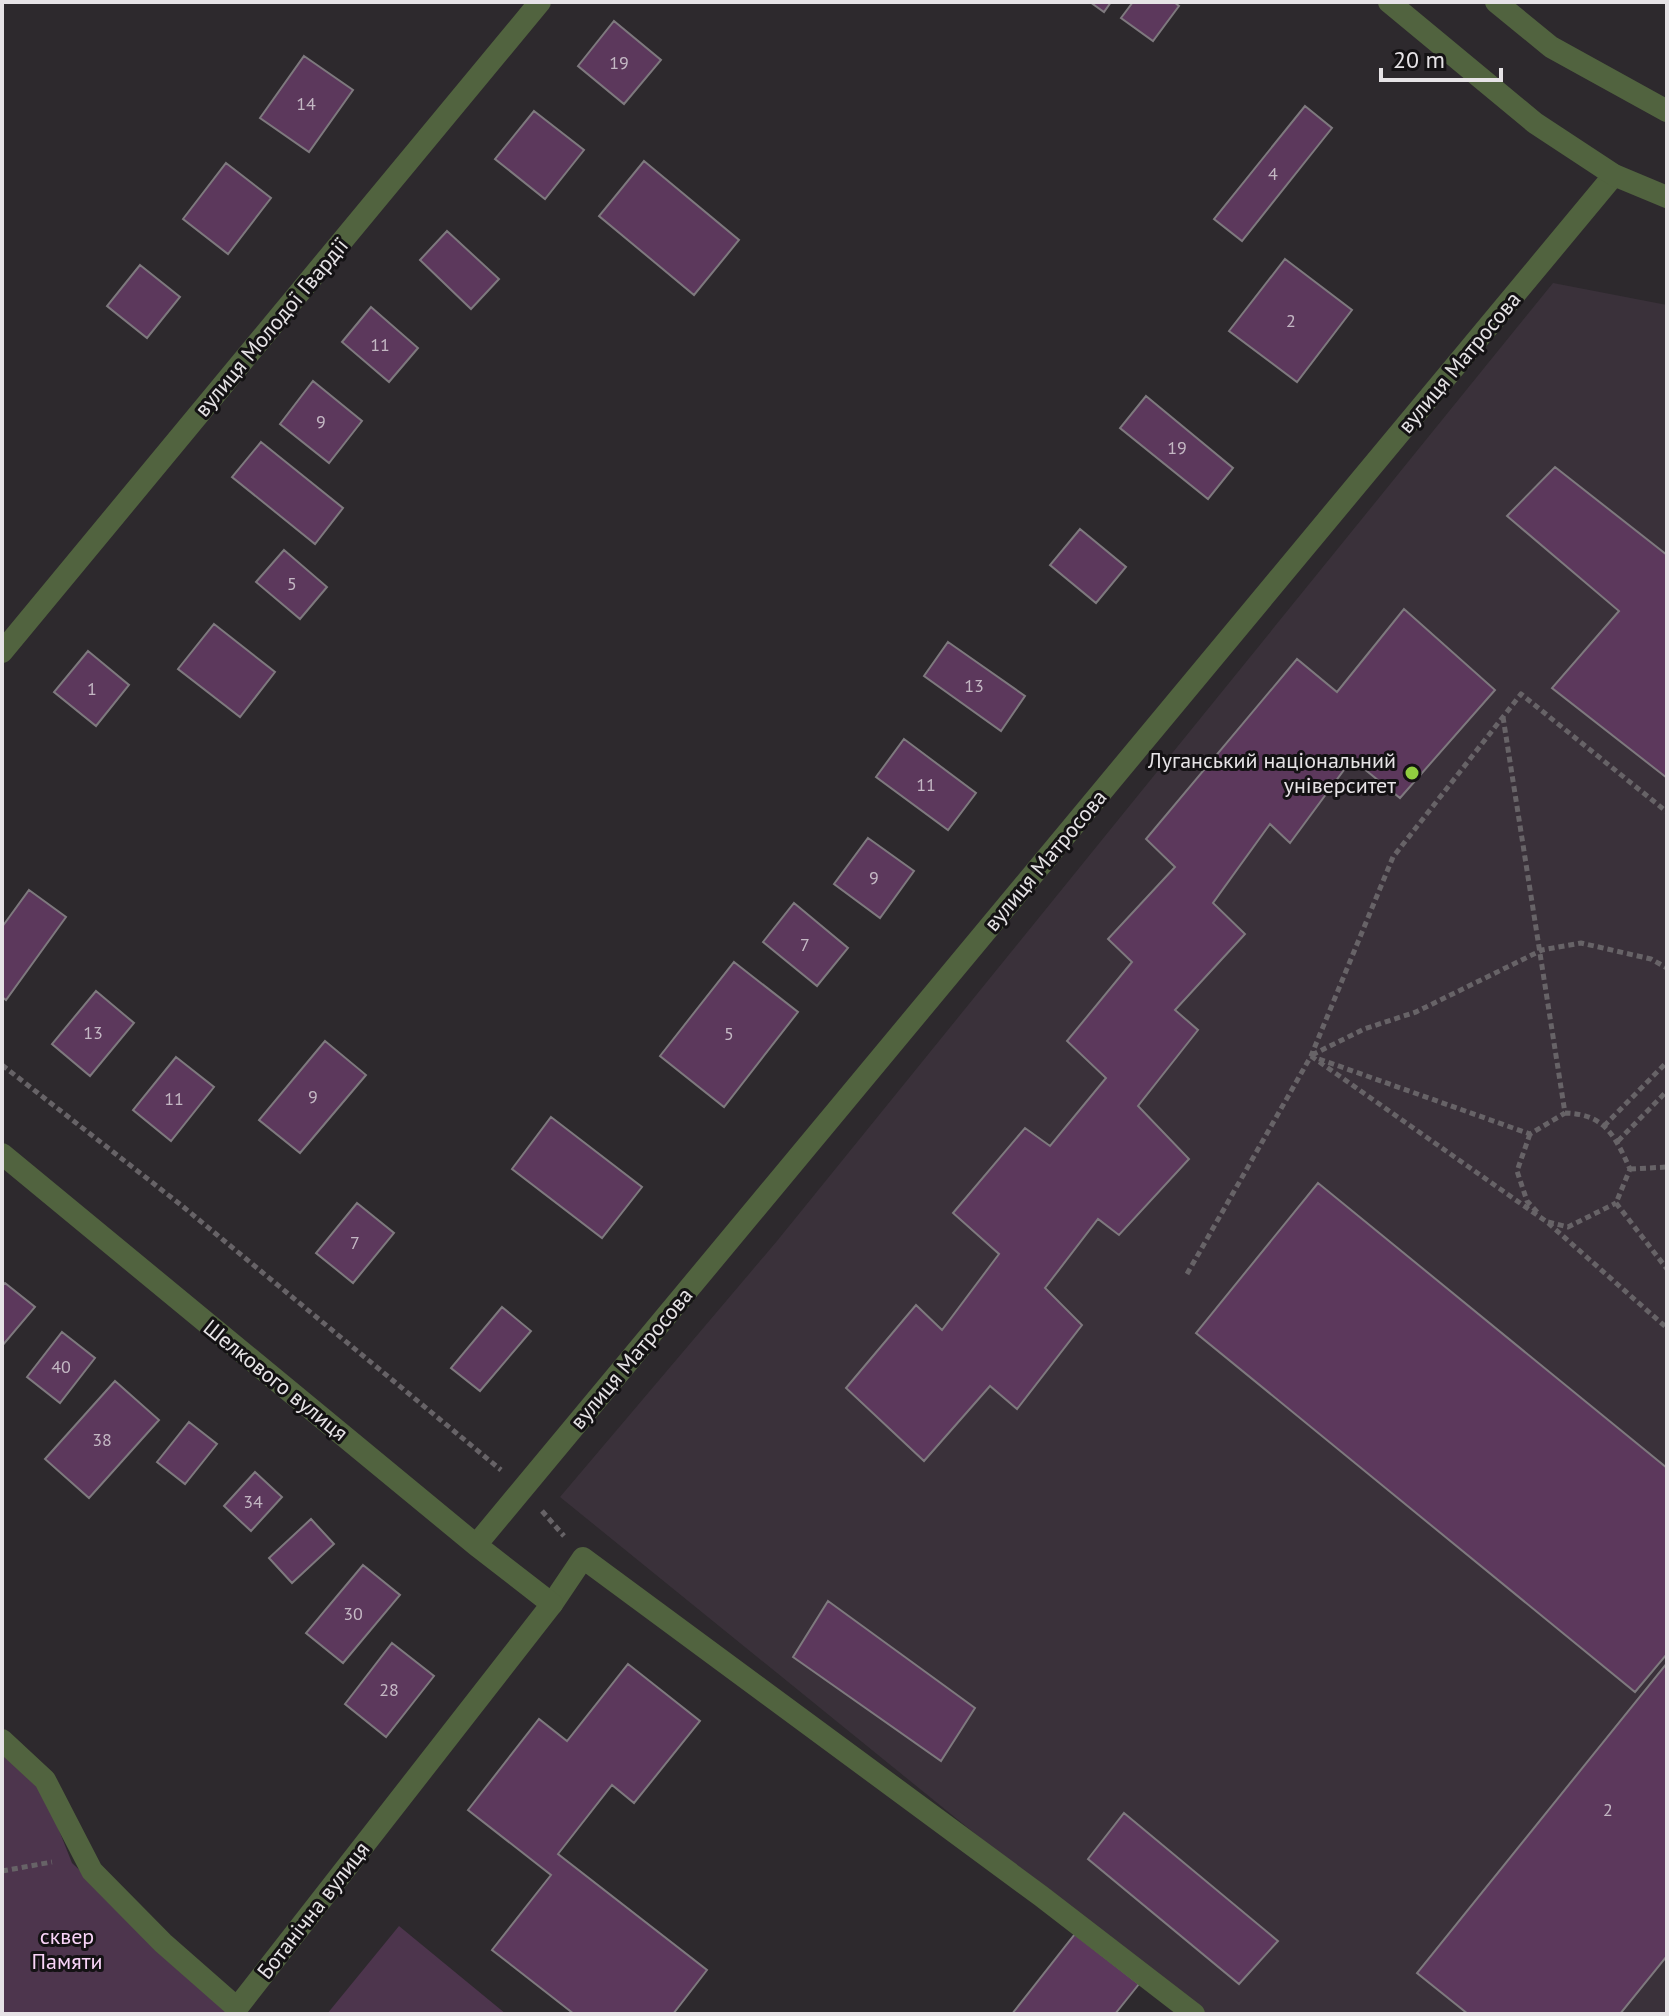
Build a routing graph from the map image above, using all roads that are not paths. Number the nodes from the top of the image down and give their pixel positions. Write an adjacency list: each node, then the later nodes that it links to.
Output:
1 (540, 2): 7 (street, вулиця Молодої Гвардії)
2 (1389, 2): 5 (street)
3 (1496, 2): 4 (street)
4 (1667, 111)
5 (1614, 175): 6 (street); 9 (street, вулиця Матросова)
6 (1667, 197)
7 (2, 652)
8 (2, 1154): 9 (street, Шелкового вулиця)
9 (476, 1545): 10 (street, Шелкового вулиця)
10 (552, 1604): 11 (street, Ботанічна вулиця); 12 (street)
11 (2, 1740)
12 (1168, 2006): 13 (street)
13 (1194, 2014)

